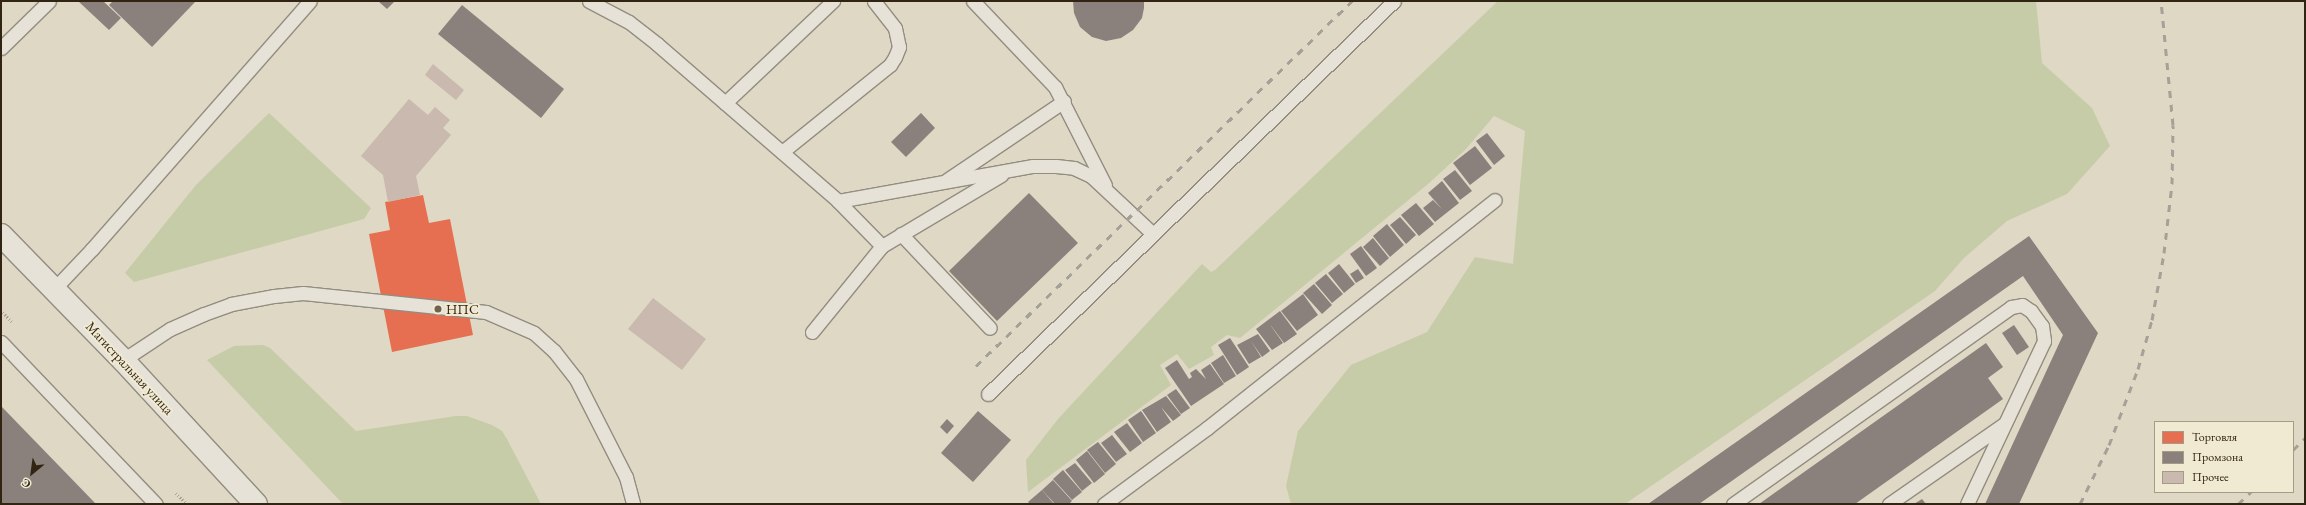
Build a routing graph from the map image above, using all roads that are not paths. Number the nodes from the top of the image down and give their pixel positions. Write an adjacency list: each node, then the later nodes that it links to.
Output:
1 (49, 1): 8 (lane)
2 (310, 1): 21 (lane)
3 (589, 1): 10 (lane)
4 (833, 1): 10 (lane)
5 (874, 1): 11 (lane)
6 (972, 1): 9 (lane)
7 (1394, 1): 18 (lane)
8 (1, 48)
9 (1064, 101): 13 (lane); 14 (lane)
10 (725, 103): 11 (lane)
11 (782, 152): 16 (lane)
12 (1009, 171): 13 (lane); 14 (lane); 17 (lane)
13 (943, 182): 16 (lane)
14 (1107, 189): 18 (lane)
15 (1495, 200): 31 (lane)
16 (838, 201): 20 (lane)
17 (901, 234): 20 (lane); 22 (lane)
18 (1153, 234): 26 (lane)
19 (1, 235): 21 (main road, Магистральная улица)
20 (882, 246): 23 (lane)
21 (54, 289): 25 (main road, Магистральная улица)
22 (990, 328)
23 (812, 332)
24 (1, 342): 28 (lane)
25 (123, 360): 29 (main road, Магистральная улица); 30 (lane)
26 (988, 394)
27 (2006, 423): 32 (lane); 33 (lane); 34 (lane)
28 (156, 504)
29 (256, 504)
30 (633, 504)
31 (1104, 504)
32 (1733, 504)
33 (1889, 504)
34 (1967, 504)

